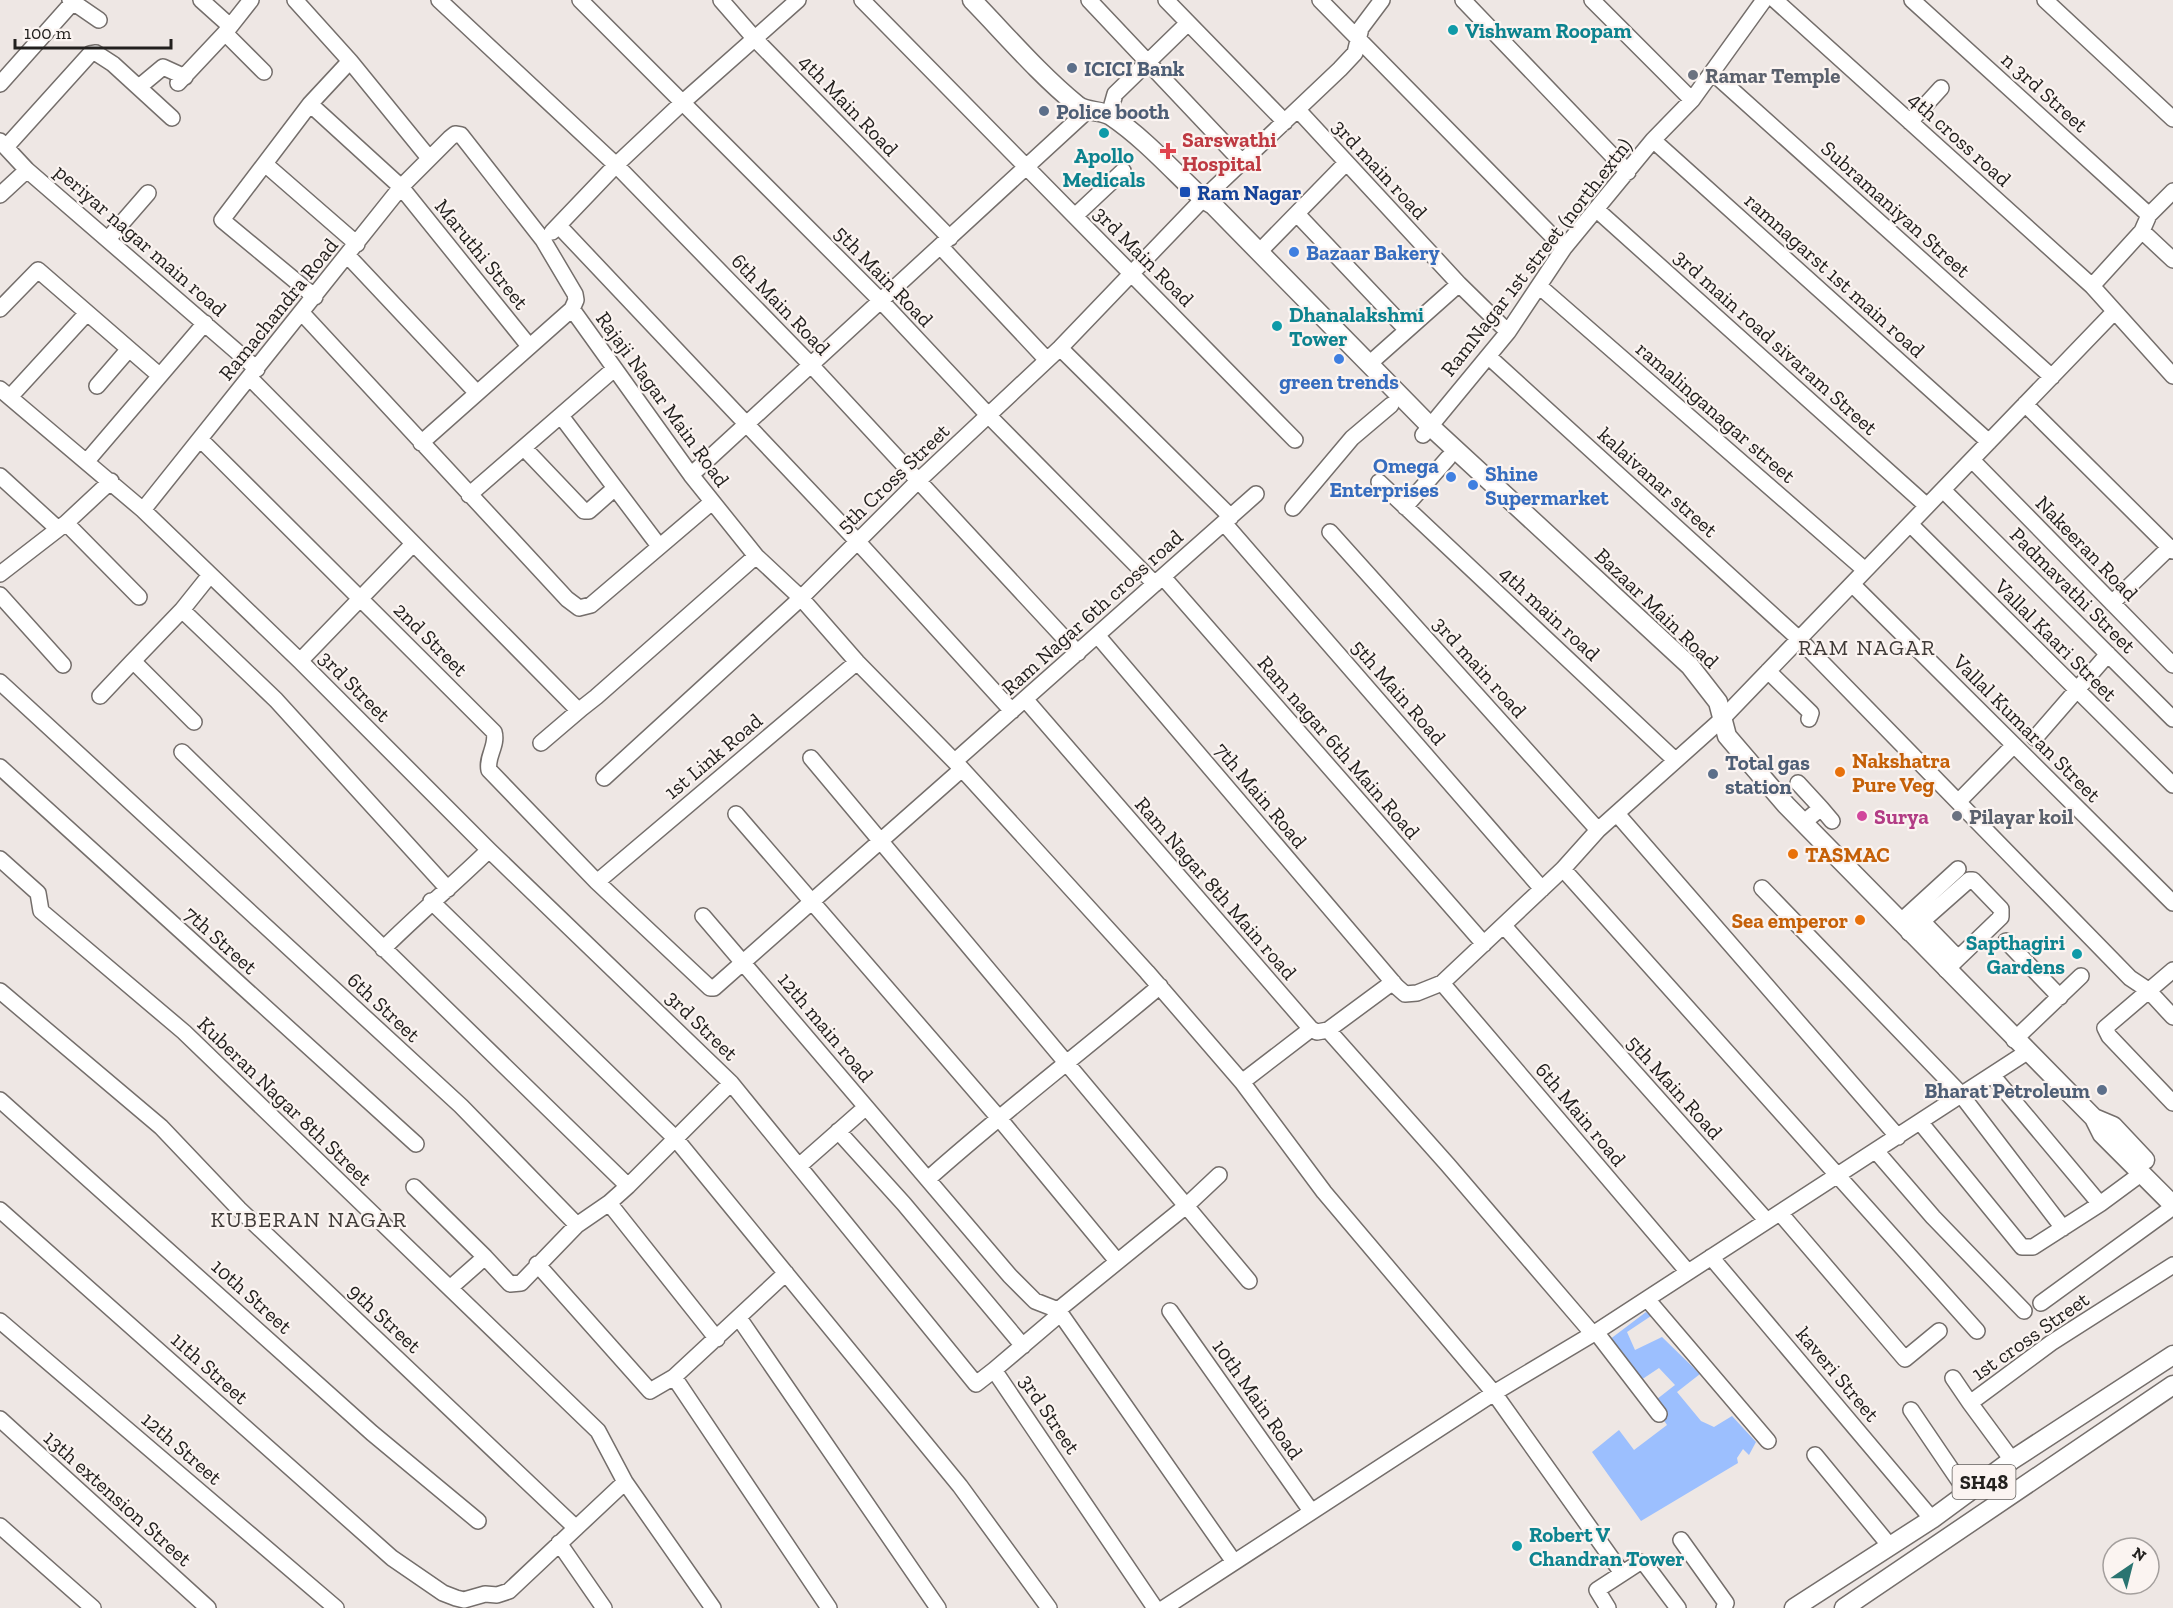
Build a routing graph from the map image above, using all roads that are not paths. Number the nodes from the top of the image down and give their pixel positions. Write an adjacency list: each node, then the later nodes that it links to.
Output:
1 (201, 0): 23 (street)
2 (251, 0): 23 (street)
3 (295, 0): 26 (street)
4 (439, 0): 49 (street, 6th Main Road)
5 (580, 0): 34 (street, 5th Main Road)
6 (722, 0): 24 (street, 4th Main Road)
7 (798, 0): 24 (street)
8 (862, 0): 50 (street, 3rd Main Road)
9 (972, 0): 37 (main road)
10 (985, 0): 37 (main road)
11 (1089, 0): 27 (street)
12 (1166, 0): 22 (street)
13 (1320, 0): 25 (street)
14 (1382, 0): 25 (street, 5th Cross Street)
15 (1463, 0): 53 (street)
16 (1592, 0): 33 (street)
17 (1766, 0): 29 (street, RamNagar 1st street (north.extn)); 41 (street, 4th cross road)
18 (1912, 0): 61 (street, n 3rd Street)
19 (2045, 0): 39 (street)
20 (71, 1): 21 (street); 30 (street)
21 (99, 20)
22 (1188, 23): 27 (street); 40 (street)
23 (228, 30): 28 (street); 31 (street)
24 (755, 39): 34 (street); 67 (street, 4th Main Road)
25 (1360, 39): 36 (street, 5th Cross Street); 68 (street)
26 (350, 61): 35 (street); 45 (street)
27 (1147, 62): 37 (street); 46 (street)
28 (264, 72)
29 (1713, 73): 33 (street, RamNagar 1st street (north.extn)); 96 (street, Subramaniyan Street)
30 (0, 84)
31 (139, 87): 38 (street); 44 (street)
32 (1941, 88): 41 (street)
33 (1692, 100): 43 (street, RamNagar 1st street (north.extn))
34 (683, 102): 49 (street); 78 (street, 5th Main Road)
35 (310, 104): 48 (street); 54 (street, Maruthi Street)
36 (1298, 110): 40 (street, 5th Cross Street); 47 (street, 3rd main road)
37 (1097, 112): 50 (street); 58 (main road)
38 (172, 118)
39 (2173, 120)
40 (1285, 122): 46 (street, 5th Cross Street)
41 (1910, 122): 75 (street, 4th cross road)
42 (450, 138): 45 (street, Ramachandra Road); 66 (street, Rajaji Nagar Main Road)
43 (1653, 141): 53 (street, RamNagar 1st street (north.extn)); 109 (street, ramnagarst 1st main road)
44 (3, 144): 51 (street, periyar nagar main road)
45 (429, 158): 54 (street, Ramachandra Road)
46 (1243, 163): 58 (street, 5th Cross Street)
47 (1346, 163): 60 (street); 73 (street, 3rd main road)
48 (265, 164): 69 (street); 76 (street)
49 (616, 165): 63 (street); 92 (street, 6th Main Road)
50 (1027, 167): 62 (street, 3rd Main Road); 67 (street)
51 (27, 170): 57 (street); 65 (street, periyar nagar main road)
52 (1123, 171): 62 (street)
53 (1628, 172): 59 (street, RamNagar 1st street (north.extn))
54 (401, 187): 69 (street, Ramachandra Road); 86 (street, Maruthi Street)
55 (2173, 191): 61 (street)
56 (148, 193): 65 (street)
57 (0, 195)
58 (1208, 202): 70 (main road); 72 (street, 5th Cross Street); 102 (main road)
59 (1597, 210): 68 (street, RamNagar 1st street (north.extn)); 126 (street, 3rd main road sivaram Street)
60 (1297, 214): 70 (street); 84 (street)
61 (2149, 215): 64 (street)
62 (1075, 216): 72 (street, 3rd Main Road)
63 (559, 226): 66 (street); 105 (street)
64 (2142, 231): 71 (street); 75 (street)
65 (108, 239): 83 (street, periyar nagar main road)
66 (543, 240): 79 (street, Rajaji Nagar Main Road)
67 (945, 242): 78 (street); 90 (street, 4th Main Road)
68 (1564, 248): 74 (street, RamNagar 1st street (north.extn))
69 (352, 250): 76 (street, Ramachandra Road); 100 (street)
70 (1260, 251): 91 (main road)
71 (2173, 260)
72 (1131, 273): 87 (street, 5th Cross Street); 108 (street, 3rd Main Road)
73 (1459, 284): 84 (street); 85 (street, 3rd main road)
74 (1539, 286): 85 (street, RamNagar 1st street (north.extn)); 139 (street, ramalinganagar street)
75 (2091, 286): 80 (street, 4th cross road)
76 (315, 297): 82 (street, Ramachandra Road)
77 (3, 298): 81 (street)
78 (881, 301): 92 (street); 104 (street, 5th Main Road)
79 (572, 309): 86 (street); 93 (street, Rajaji Nagar Main Road)
80 (2114, 312): 96 (street); 97 (street, 4th cross road)
81 (87, 313): 88 (street); 99 (street)
82 (302, 313): 94 (street, Ramachandra Road); 110 (street)
83 (205, 323): 94 (street, periyar nagar main road); 95 (street)
84 (1407, 330): 91 (street)
85 (1508, 332): 89 (street, RamNagar 1st street (north.extn))
86 (529, 346): 100 (street)
87 (1060, 348): 90 (street, 5th Cross Street); 129 (street, 5th Main Road)
88 (129, 349): 95 (street); 98 (street)
89 (1489, 357): 106 (street, RamNagar 1st street (north.extn)); 150 (street, kalaivanar street)
90 (1047, 360): 104 (street, 5th Cross Street)
91 (1369, 364): 106 (main road)
92 (811, 365): 105 (street); 118 (street, 6th Main Road)
93 (613, 370): 103 (street); 116 (street, Rajaji Nagar Main Road)
94 (253, 373): 107 (street, Ramachandra Road); 134 (street, periyar nagar main road)
95 (159, 375): 114 (street)
96 (2052, 376): 101 (street)
97 (2173, 376)
98 (97, 386)
99 (5, 393): 114 (street, 3rd Street)
100 (477, 393): 110 (street)
101 (2025, 404): 109 (street); 136 (street)
102 (1391, 405): 106 (main road); 127 (street)
103 (561, 416): 111 (street); 120 (street)
104 (989, 416): 118 (street, 5th Cross Street); 141 (street, 5th Main Road)
105 (747, 424): 116 (street); 133 (street)
106 (1426, 430): 112 (main road); 165 (main road, Bazaar Main Road)
107 (201, 440): 128 (street, Ramachandra Road); 145 (street, 2nd Street)
108 (1295, 440)
109 (1989, 442): 113 (street)
110 (421, 443): 123 (street)
111 (524, 448): 120 (street); 123 (street)
112 (1448, 458): 125 (street); 165 (main road)
113 (1972, 460): 121 (street); 147 (street, Nakeeran Road)
114 (87, 461): 117 (street, 3rd Street)
115 (0, 476): 131 (street)
116 (691, 476): 124 (street, Rajaji Nagar Main Road)
117 (111, 481): 128 (street, 3rd Street); 131 (street)
118 (917, 482): 133 (street, 5th Cross Street); 151 (street, 6th Main Road)
119 (1379, 482): 125 (street, 4th main road)
120 (615, 488): 135 (street)
121 (1943, 490): 126 (street); 152 (street, Padmavathi Street)
122 (1256, 494): 129 (street, Ram Nagar 6th cross road)
123 (470, 495): 135 (street)
124 (712, 502): 135 (street); 137 (street, Rajaji Nagar Main Road)
125 (1400, 502): 174 (street, 4th main road)
126 (1927, 506): 130 (street)
127 (1293, 508)
128 (143, 510): 140 (street, 3rd Street)
129 (1227, 520): 141 (street, Ram Nagar 6th cross road); 195 (street, 5th Main Road)
130 (1910, 524): 139 (street); 160 (street, Vallal Kaari Street)
131 (62, 526): 138 (street); 144 (street)
132 (1330, 532): 186 (street, 3rd main road)
133 (858, 542): 146 (street, 5th Cross Street); 164 (street)
134 (413, 544): 145 (street); 163 (street, periyar nagar main road)
135 (659, 546)
136 (2171, 549): 147 (street)
137 (756, 556): 146 (street, Rajaji Nagar Main Road); 163 (street)
138 (2, 570)
139 (1865, 570): 142 (street)
140 (210, 575): 148 (street); 154 (street, 3rd Street)
141 (1159, 580): 149 (street, Ram Nagar 6th cross road); 203 (street, Ram nagar 6th Main Road)
142 (1852, 584): 150 (street); 171 (street, Vallal Kumaran Street)
143 (0, 595): 156 (street)
144 (138, 597)
145 (361, 598): 154 (street); 192 (street, 2nd Street)
146 (801, 598): 155 (street, Rajaji Nagar Main Road); 177 (street, 5th Cross Street)
147 (2112, 603): 157 (street, Nakeeran Road)
148 (182, 609): 153 (street); 194 (street)
149 (1097, 635): 151 (street, Ram Nagar 6th cross road); 209 (street, 7th Main Road)
150 (1799, 639): 158 (street); 180 (street, kalaivanar street)
151 (1078, 653): 162 (street, Ram Nagar 6th cross road)
152 (2108, 654): 160 (street); 167 (street, Padmavathi Street)
153 (133, 661): 161 (street); 168 (street)
154 (300, 661): 188 (street, 3rd Street)
155 (857, 662): 175 (street, Rajaji Nagar Main Road); 192 (street, 1st Link Road)
156 (63, 665)
157 (2173, 665)
158 (1768, 671): 165 (street); 166 (street)
159 (0, 682): 250 (street, 6th Street)
160 (2077, 691): 169 (street); 179 (street, Vallal Kaari Street)
161 (100, 696)
162 (1025, 699): 164 (street, Ram Nagar 6th cross road); 216 (street, Ram Nagar 8th Main road)
163 (582, 708): 170 (street)
164 (1012, 711): 175 (street, Ram Nagar 6th cross road)
165 (1719, 715): 174 (street); 185 (main road, Bazaar Main Road)
166 (1809, 719)
167 (2173, 719)
168 (194, 722)
169 (2035, 738)
170 (541, 743)
171 (2014, 745): 180 (street); 198 (street, Vallal Kumaran Street)
172 (182, 752): 204 (street)
173 (812, 758): 187 (street)
174 (1675, 760): 183 (street)
175 (959, 765): 187 (street, Ram Nagar 6th cross road); 211 (street, Rajaji Nagar Main Road)
176 (0, 767): 233 (street, 7th Street)
177 (604, 778)
178 (1798, 783): 181 (street)
179 (2173, 785)
180 (1959, 801): 212 (street, kalaivanar street)
181 (1821, 808): 184 (street); 185 (street)
182 (736, 814): 197 (street)
183 (1618, 815): 186 (street); 231 (street)
184 (1832, 821)
185 (1803, 823): 201 (main road, Bazaar Main Road)
186 (1598, 830): 190 (street)
187 (882, 839): 197 (street, Ram Nagar 6th cross road); 219 (street)
188 (489, 850): 194 (street); 222 (street, 3rd Street)
189 (0, 859): 260 (street, Kuberan Nagar 8th Street)
190 (1563, 869): 195 (street); 238 (street)
191 (1960, 873): 201 (street)
192 (597, 882): 205 (street, Ram Nagar 6th cross road)
193 (1762, 888): 223 (street)
194 (448, 889): 196 (street)
195 (1542, 889): 200 (street)
196 (431, 901): 204 (street); 232 (street)
197 (811, 901): 205 (street, Ram Nagar 6th cross road); 227 (street)
198 (2173, 903)
199 (703, 916): 205 (street, 12th main road)
200 (1504, 926): 203 (street); 249 (street, 5th Main Road)
201 (1909, 926): 206 (main road, Bazaar Main Road); 206 (street)
202 (2006, 941): 214 (street)
203 (1484, 944): 210 (street)
204 (383, 949): 241 (street)
205 (744, 961): 226 (street, 12th main road)
206 (1952, 964): 218 (main road, Bazaar Main Road)
207 (2173, 970): 212 (street)
208 (2081, 976): 214 (street)
209 (1393, 982): 210 (street); 217 (street)
210 (1442, 982): 257 (street, 6th Main road)
211 (1160, 986): 219 (street); 221 (street, Rajaji Nagar Main Road)
212 (2148, 990): 215 (street, kalaivanar street); 225 (street)
213 (0, 991): 292 (street, 9th Street)
214 (2060, 997): 218 (street)
215 (2173, 1017)
216 (1311, 1029): 217 (street); 221 (street)
217 (1328, 1030): 270 (street)
218 (2021, 1046): 220 (street); 228 (main road, Bazaar Main Road)
219 (1068, 1064): 227 (street); 245 (street)
220 (1992, 1075): 223 (street); 244 (street)
221 (1242, 1082): 278 (street, Rajaji Nagar Main Road)
222 (731, 1083): 232 (street); 235 (street, 3rd Street)
223 (1961, 1095): 229 (street); 251 (street)
224 (0, 1100): 290 (street, 10th Street)
225 (2173, 1103)
226 (866, 1107): 230 (street, 12th main road); 239 (street)
227 (998, 1117): 239 (street); 254 (street)
228 (2094, 1118): 236 (main road, Bazaar Main Road); 242 (main road)
229 (1920, 1122): 231 (street); 251 (street)
230 (838, 1131): 235 (street, 12th main road); 272 (street)
231 (1898, 1137): 234 (street)
232 (675, 1138): 241 (street); 258 (street)
233 (416, 1144)
234 (1876, 1151): 238 (street); 264 (street)
235 (799, 1166): 274 (street, 3rd Street)
236 (2142, 1173): 244 (street); 246 (main road, Bazaar Main Road)
237 (1219, 1175): 245 (street)
238 (1838, 1176): 248 (street); 269 (street)
239 (928, 1179): 265 (street)
240 (414, 1186): 252 (street)
241 (628, 1186): 243 (street)
242 (2173, 1189)
243 (609, 1203): 250 (street); 271 (street)
244 (2100, 1204): 251 (street)
245 (1186, 1206): 254 (street); 259 (street)
246 (2173, 1206): 262 (street)
247 (0, 1210): 298 (street, 11th Street)
248 (1780, 1213): 249 (street); 268 (street)
249 (1767, 1221): 253 (street)
250 (577, 1225): 255 (street)
251 (2063, 1228)
252 (485, 1257): 255 (street); 260 (street)
253 (1711, 1257): 257 (street); 289 (street, kaveri Street)
254 (1117, 1262): 265 (street)
255 (537, 1264): 275 (street)
256 (2173, 1265): 279 (street, 1st cross Street)
257 (1688, 1272): 261 (street)
258 (786, 1273): 266 (street); 307 (street)
259 (1249, 1281)
260 (450, 1288): 286 (street, Kuberan Nagar 8th Street)
261 (1647, 1299): 270 (street); 283 (street)
262 (2041, 1303)
263 (1170, 1311): 288 (street, 10th Main Road)
264 (2024, 1311)
265 (1059, 1312): 272 (street); 296 (street)
266 (739, 1318): 271 (street); 306 (street)
267 (0, 1321): 301 (street, 12th Street)
268 (1939, 1331)
269 (1977, 1331)
270 (1595, 1333): 278 (street); 281 (street)
271 (717, 1339): 275 (street)
272 (1023, 1346): 274 (street)
273 (2173, 1355): 285 (main road, SH48)
274 (994, 1370): 308 (street, 3rd Street)
275 (674, 1377): 305 (street)
276 (1953, 1378): 279 (street)
277 (2173, 1385): 314 (main road, SH48)
278 (1494, 1393): 288 (street); 297 (street, Rajaji Nagar Main Road)
279 (1970, 1403): 285 (street, 1st cross Street)
280 (1911, 1410): 287 (street)
281 (1659, 1414)
282 (0, 1419): 300 (street, 13th extension Street)
283 (1768, 1441)
284 (1815, 1455): 295 (street)
285 (2012, 1460): 287 (main road, SH48)
286 (625, 1482): 292 (street); 304 (street, Kuberan Nagar 8th Street)
287 (1968, 1494): 289 (main road, SH48)
288 (1311, 1511): 296 (street)
289 (1932, 1519): 295 (main road, SH48)
290 (478, 1521)
291 (0, 1526): 299 (street)
292 (576, 1528): 294 (street)
293 (1681, 1540): 312 (street)
294 (559, 1542): 298 (street); 303 (street)
295 (1890, 1546): 313 (main road, SH48)
296 (1234, 1562): 309 (street)
297 (1622, 1573): 310 (street); 311 (street)
298 (485, 1594): 302 (street)
299 (93, 1608)
300 (208, 1608)
301 (336, 1608)
302 (494, 1608)
303 (604, 1608)
304 (713, 1608)
305 (829, 1608)
306 (938, 1608)
307 (1049, 1608)
308 (1155, 1608)
309 (1164, 1608)
310 (1608, 1608)
311 (1678, 1608)
312 (1724, 1608)
313 (1794, 1608)
314 (1844, 1608)

